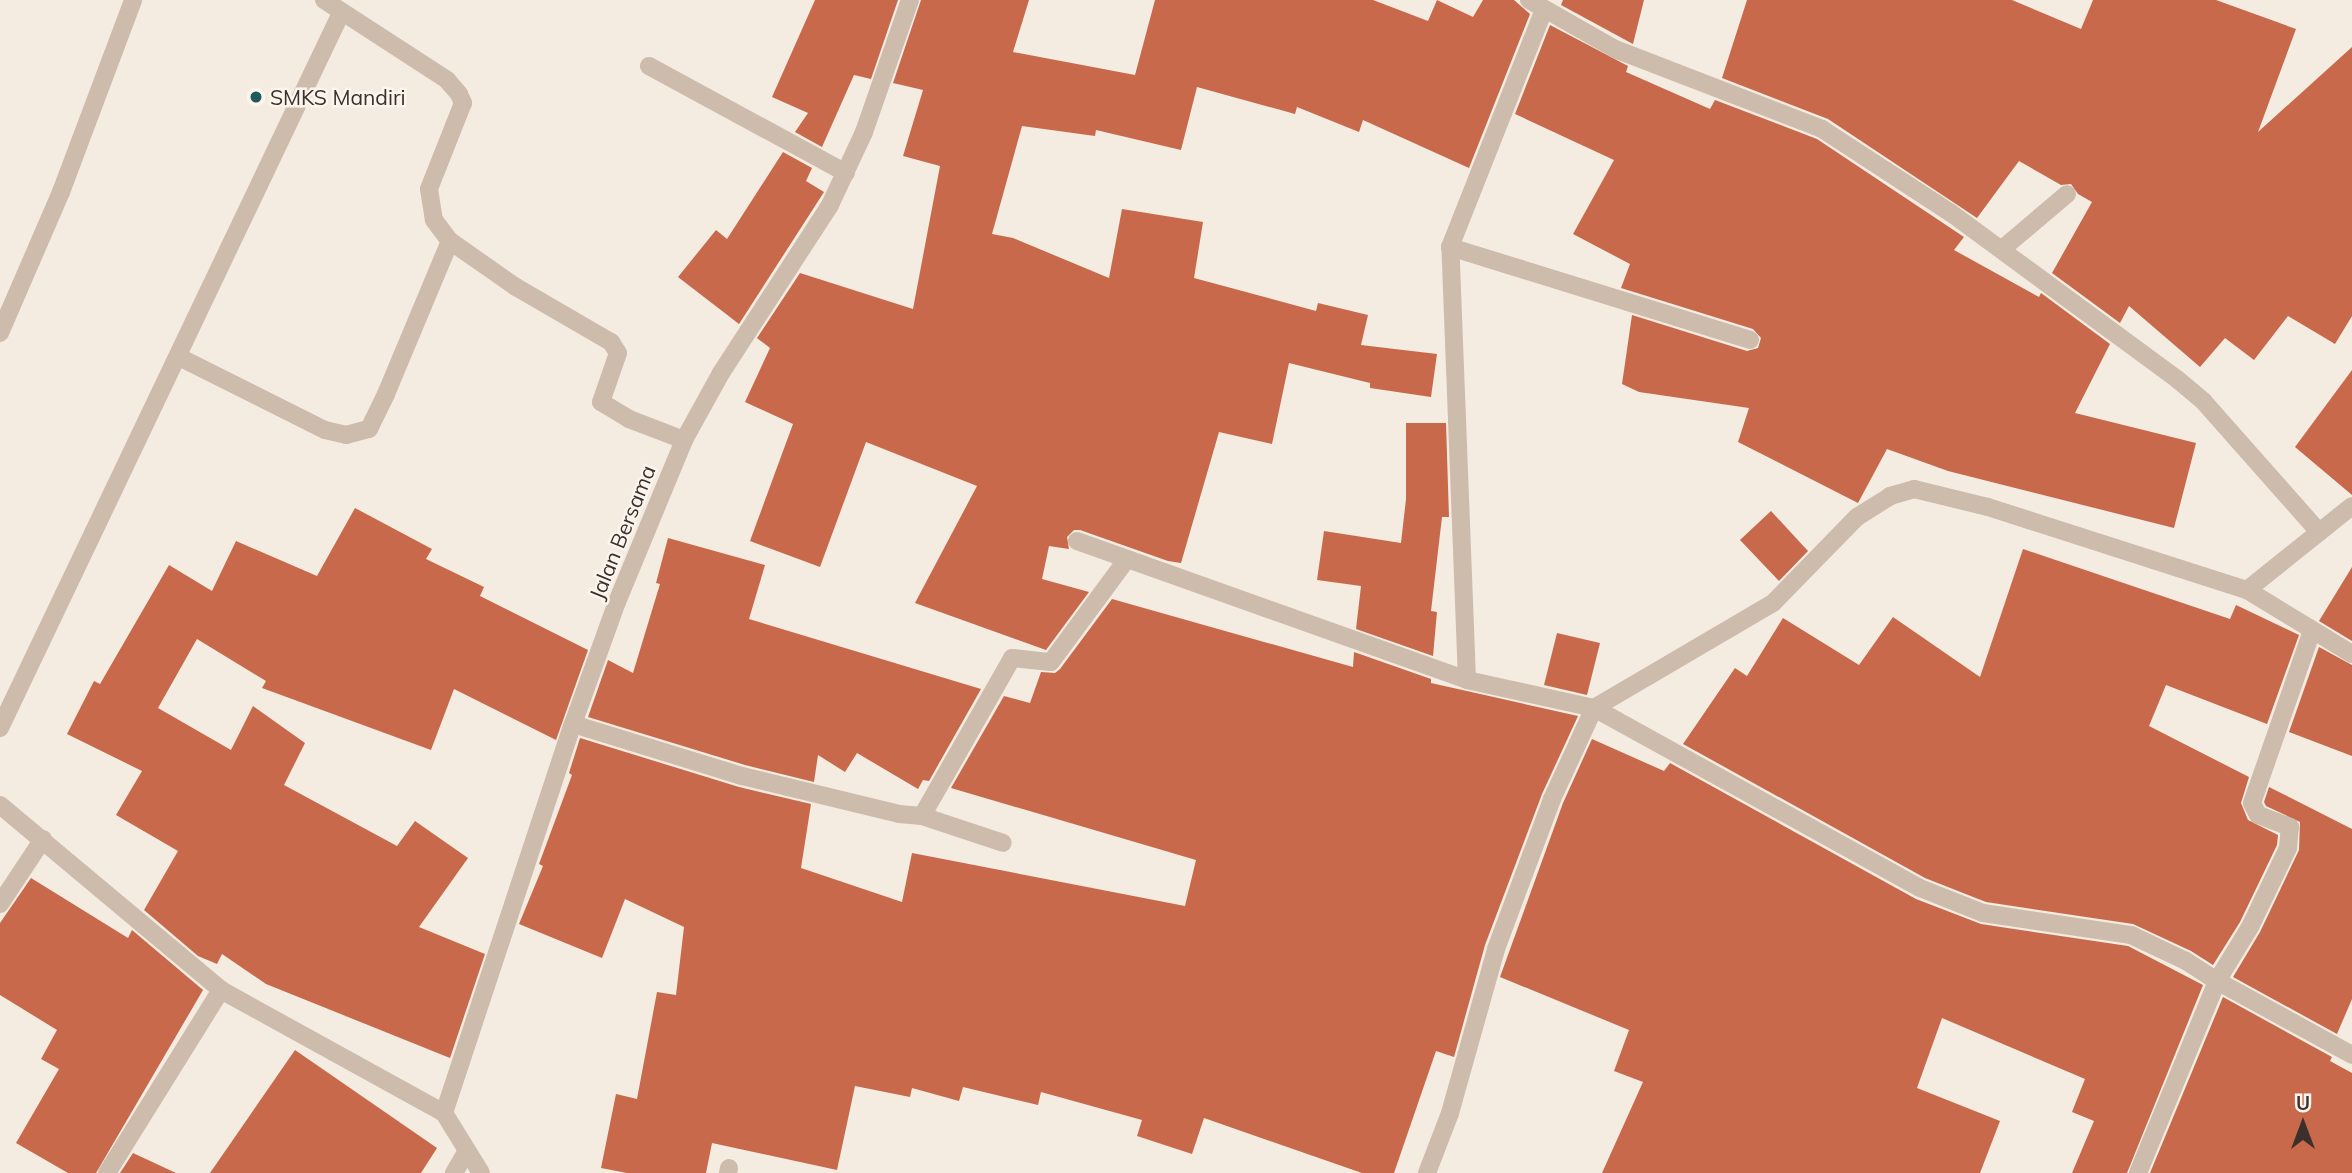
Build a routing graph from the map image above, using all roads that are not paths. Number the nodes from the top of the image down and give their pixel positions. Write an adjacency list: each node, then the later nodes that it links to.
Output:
1 (133, 0): 12 (street)
2 (324, 0): 5 (street)
3 (910, 0): 7 (street, Jalan Bersama)
4 (1536, 5): 10 (street); 11 (street)
5 (341, 13): 9 (street); 14 (street)
6 (649, 66): 7 (street)
7 (846, 173): 15 (street, Jalan Bersama)
8 (2067, 194): 11 (street)
9 (450, 241): 14 (street); 15 (street)
10 (1450, 247): 13 (street); 23 (street)
11 (2002, 249): 17 (street)
12 (0, 334)
13 (1750, 340)
14 (179, 357): 26 (street)
15 (684, 440): 25 (street, Jalan Bersama)
16 (2352, 506): 17 (street)
17 (2319, 532): 20 (street)
18 (1077, 541): 19 (street)
19 (1127, 559): 23 (street); 28 (street)
20 (2247, 590): 21 (street); 24 (street)
21 (2312, 631): 22 (street); 32 (street)
22 (2352, 654)
23 (1467, 680): 24 (street)
24 (1594, 708): 32 (street); 40 (street)
25 (573, 724): 28 (street); 35 (street, Jalan Bersama)
26 (0, 728)
27 (0, 805): 29 (street)
28 (922, 816): 30 (street)
29 (43, 839): 31 (street); 33 (street)
30 (1003, 843)
31 (0, 904)
32 (2217, 981): 34 (street); 41 (street)
33 (221, 990): 35 (street); 37 (street)
34 (2352, 1055)
35 (444, 1113): 36 (street)
36 (466, 1152): 38 (street); 39 (street)
37 (107, 1173)
38 (454, 1173)
39 (481, 1173)
40 (1427, 1173)
41 (2138, 1173)

